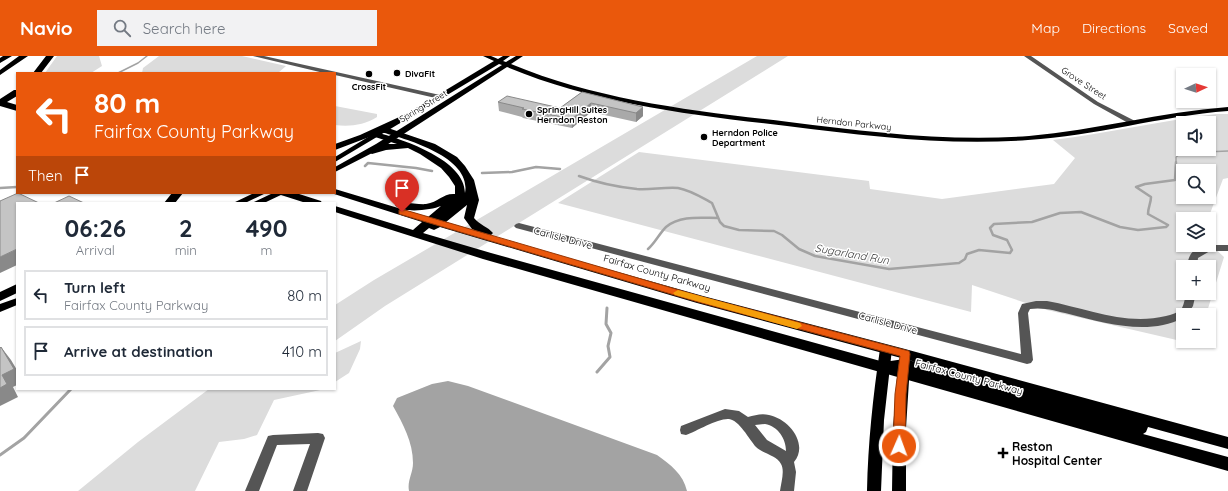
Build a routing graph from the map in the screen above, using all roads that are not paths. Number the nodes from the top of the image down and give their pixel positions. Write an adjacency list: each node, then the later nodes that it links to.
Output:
1 (8, 56): 10 (highway)
2 (24, 56): 13 (highway)
3 (50, 56): 11 (highway)
4 (256, 56): 12 (street)
5 (486, 56): 9 (main road, Herndon Parkway)
6 (520, 56): 9 (main road, Spring Street)
7 (1027, 56): 23 (street, Grove Street)
8 (1036, 56): 24 (street, Grove Street)
9 (505, 60): 17 (main road, Spring Street); 23 (main road, Herndon Parkway); 24 (main road, Herndon Parkway); 26 (main road, Spring Street)
10 (0, 61)
11 (38, 72)
12 (329, 72)
13 (0, 73)
14 (336, 73): 17 (street)
15 (0, 90): 16 (highway)
16 (16, 94): 18 (highway)
17 (440, 97): 22 (main road, Spring Street)
18 (0, 103): 20 (highway)
19 (1228, 104): 24 (main road, Herndon Parkway)
20 (16, 108)
21 (1228, 109): 24 (main road, Herndon Parkway)
22 (408, 116): 25 (main road, Spring Street); 27 (highway)
23 (1123, 117): 24 (street, Grove Street)
24 (1133, 119)
25 (380, 133): 26 (highway); 30 (main road, Spring Street)
26 (394, 136): 28 (main road, Spring Street); 29 (highway); 33 (highway)
27 (336, 147)
28 (372, 151): 29 (highway); 31 (main road, Spring Street)
29 (421, 151): 32 (highway)
30 (336, 159)
31 (336, 169)
32 (451, 173): 39 (highway); 45 (highway)
33 (471, 190): 45 (highway); 48 (highway)
34 (336, 192): 39 (highway, Fairfax County Parkway)
35 (177, 194): 40 (highway)
36 (260, 194): 41 (main road)
37 (278, 194): 42 (main road)
38 (289, 194): 43 (highway)
39 (346, 195): 45 (highway, Fairfax County Parkway)
40 (170, 202)
41 (240, 202)
42 (258, 202)
43 (314, 202)
44 (336, 209): 47 (highway, Fairfax County Parkway)
45 (435, 222): 47 (highway); 48 (highway, Fairfax County Parkway)
46 (519, 226): 53 (street, Carlisle Drive)
47 (419, 235): 58 (highway, Fairfax County Parkway)
48 (519, 248): 56 (highway, Fairfax County Parkway)
49 (1228, 248): 50 (street)
50 (1193, 260)
51 (16, 290): 52 (highway)
52 (0, 297)
53 (1190, 300)
54 (16, 301): 55 (main road)
55 (0, 308)
56 (886, 349): 57 (highway, Fairfax County Parkway); 58 (main road)
57 (904, 363): 58 (highway, Fairfax County Parkway); 59 (highway, Fairfax County Parkway); 60 (highway, Fairfax County Parkway); 63 (highway); 73 (main road)
58 (883, 367): 72 (main road)
59 (1081, 402): 63 (highway, Fairfax County Parkway); 64 (highway)
60 (1081, 422): 67 (highway, Fairfax County Parkway); 68 (highway)
61 (745, 424): 62 (street); 66 (street); 66 (street)
62 (686, 430)
63 (1201, 436): 65 (highway, Fairfax County Parkway)
64 (1228, 436)
65 (1228, 443)
66 (787, 461): 71 (street)
67 (1228, 464)
68 (1228, 471)
69 (252, 491): 70 (street)
70 (300, 491)
71 (787, 491)
72 (874, 491)
73 (899, 491)

